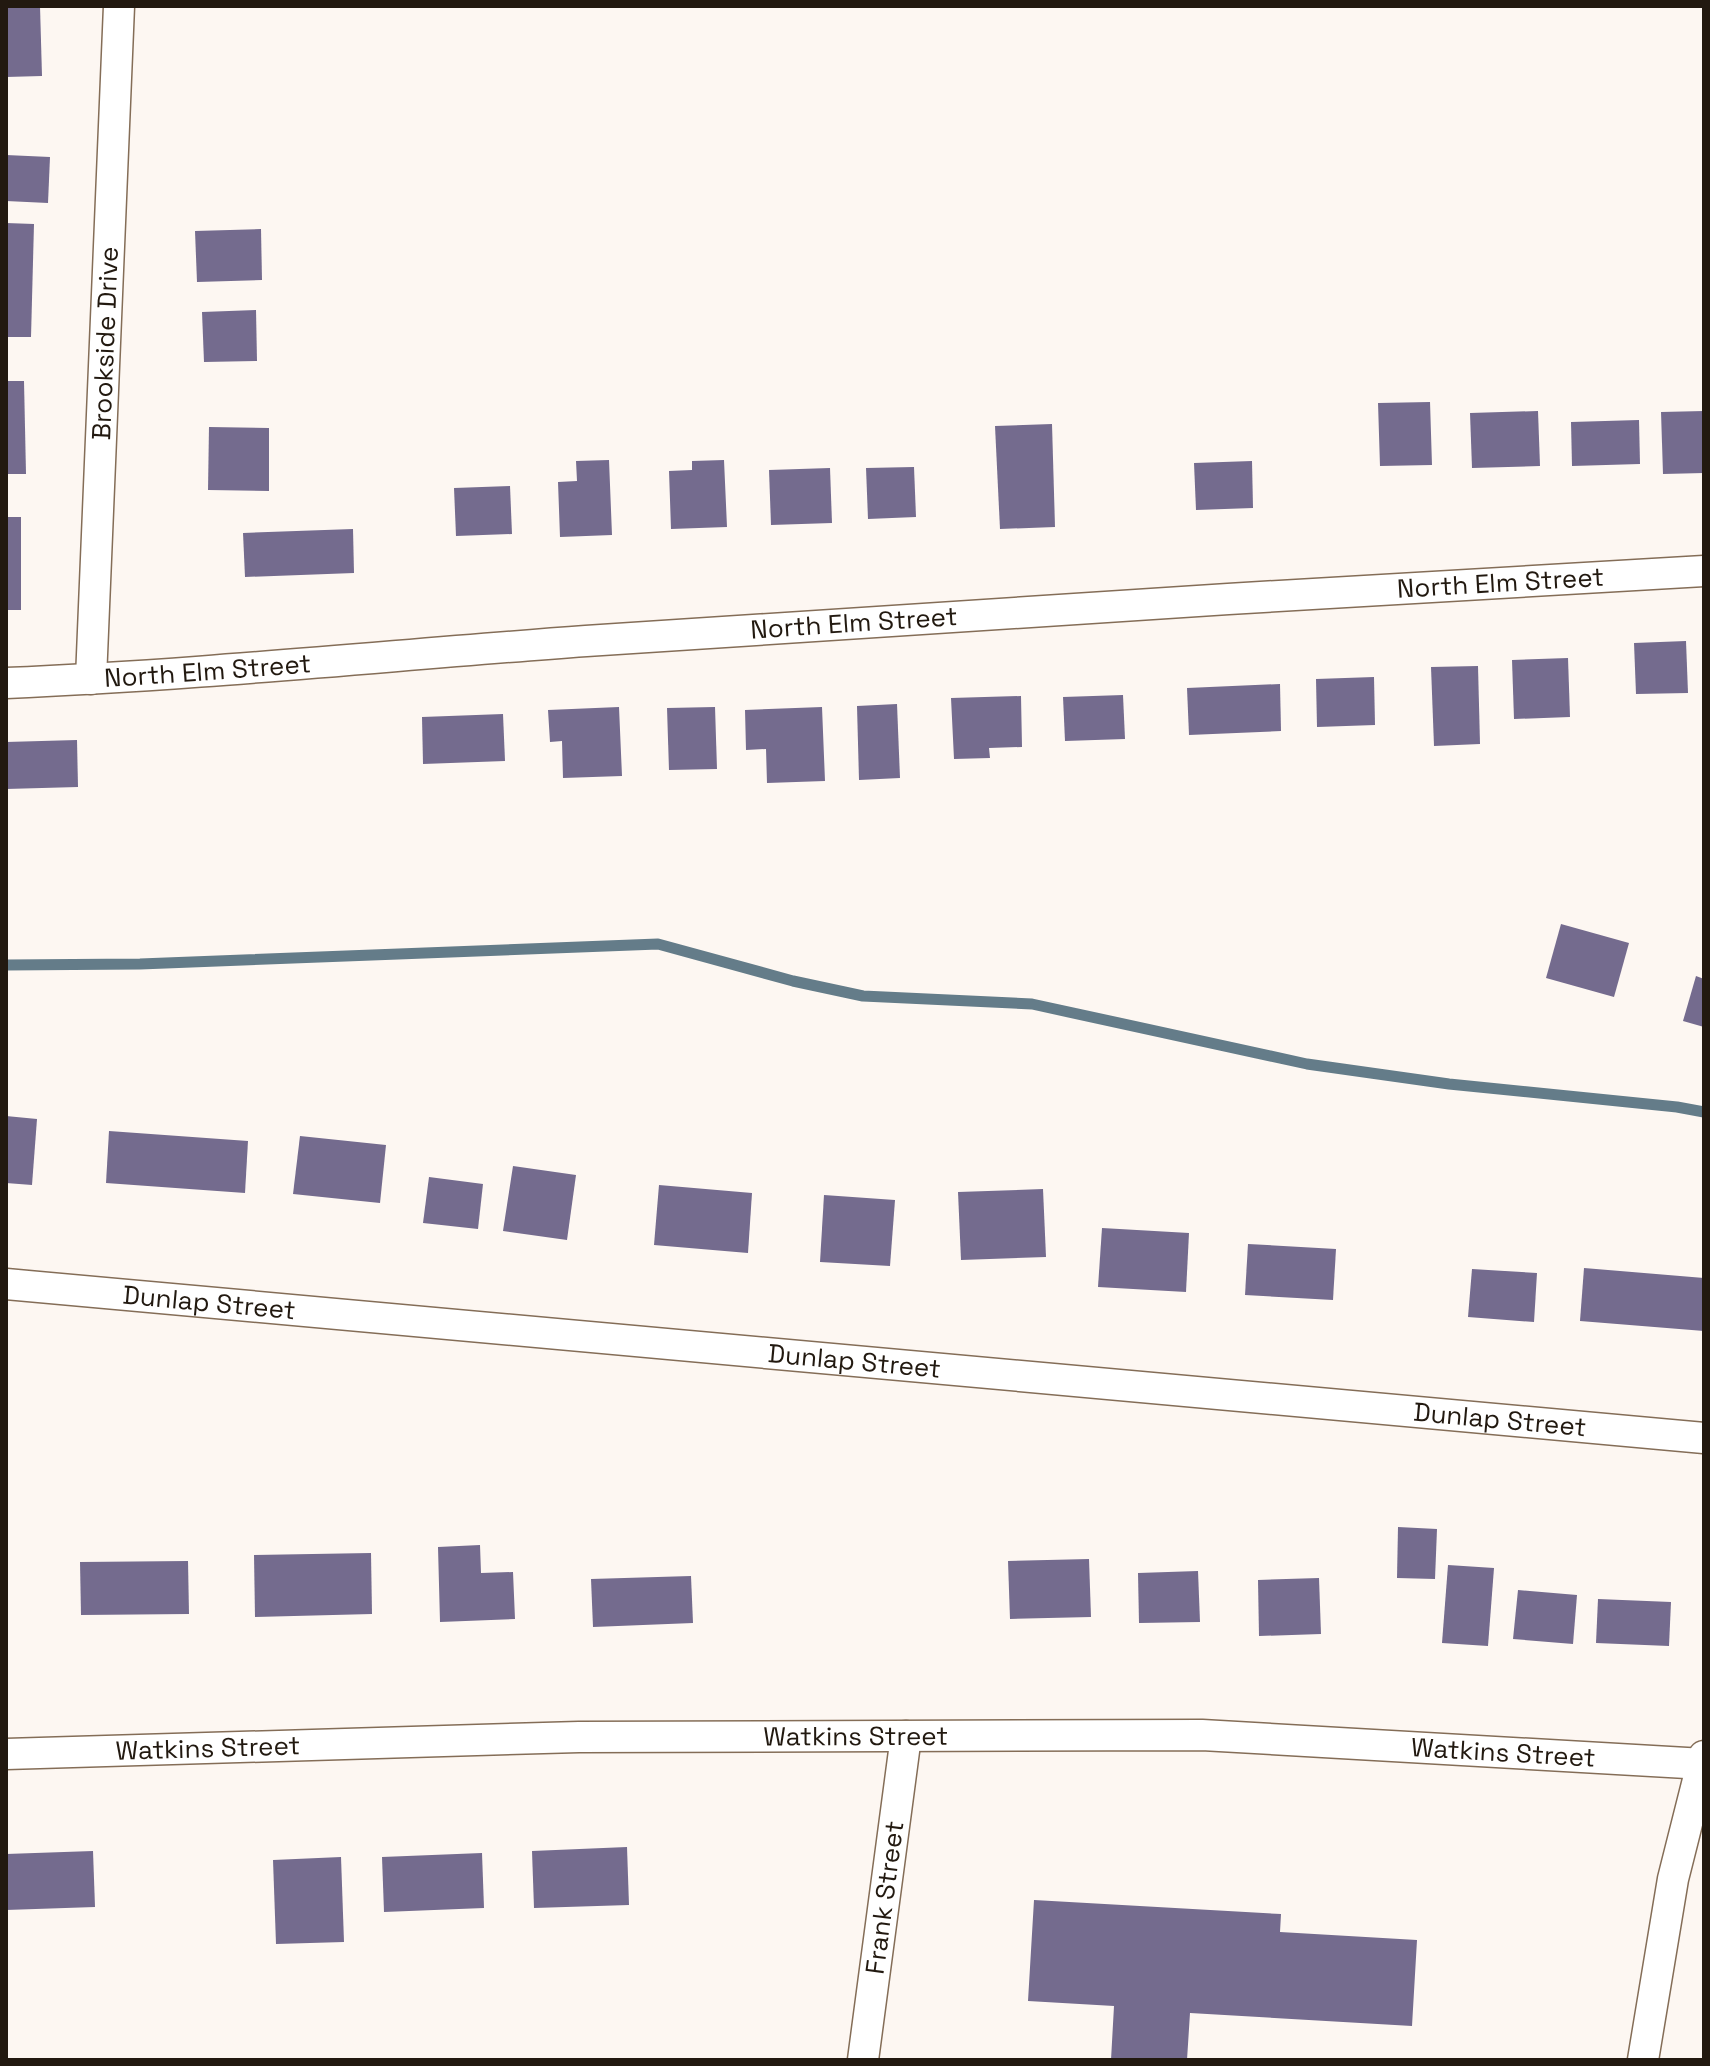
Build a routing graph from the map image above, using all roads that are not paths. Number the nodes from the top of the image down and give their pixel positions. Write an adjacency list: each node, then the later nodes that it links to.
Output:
1 (119, 6): 3 (street, Brookside Drive)
2 (1704, 571): 3 (street, North Elm Street)
3 (91, 679): 4 (street, North Elm Street)
4 (6, 683)
5 (6, 1284): 6 (street, Dunlap Street)
6 (1704, 1438)
7 (906, 1736): 8 (street, Watkins Street); 9 (street, Watkins Street); 10 (street, Frank Street)
8 (6, 1754)
9 (1703, 1761): 11 (street)
10 (863, 2060)
11 (1643, 2060)

